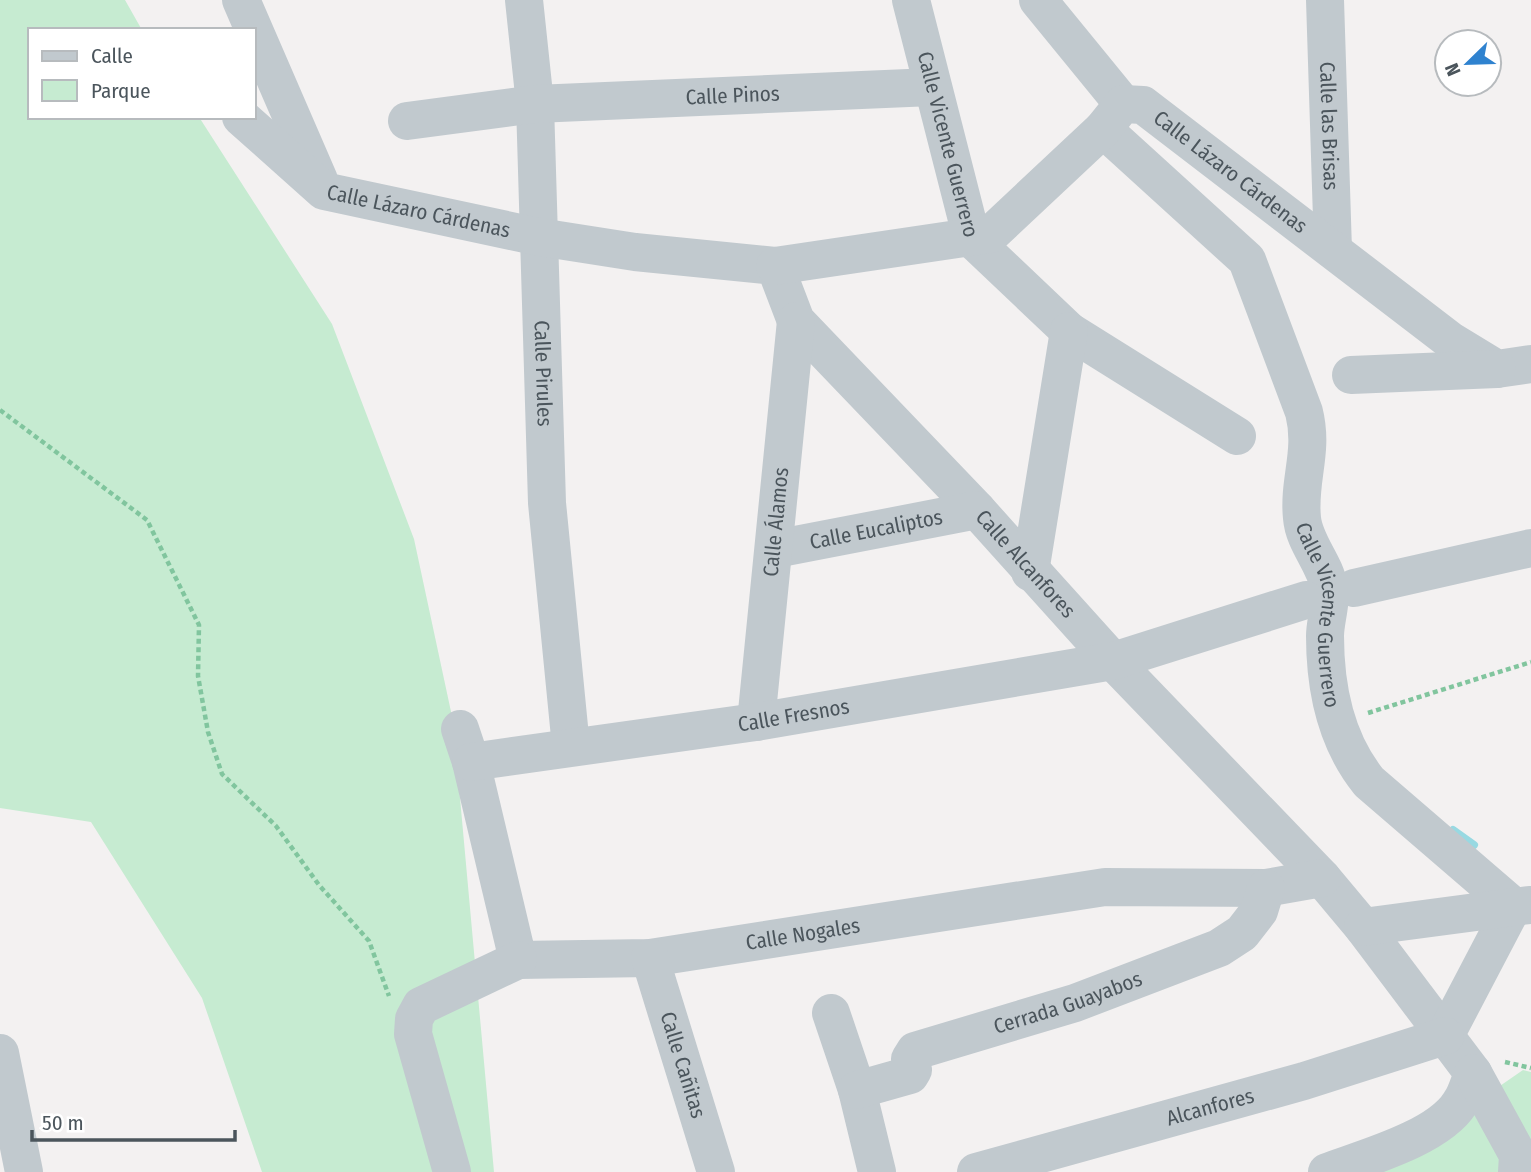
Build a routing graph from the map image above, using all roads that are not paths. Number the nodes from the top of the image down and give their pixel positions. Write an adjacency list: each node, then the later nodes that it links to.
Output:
1 (241, 0): 6 (street)
2 (524, 0): 9 (street, Calle Pirules)
3 (911, 0): 8 (street, Calle Vicente Guerrero)
4 (1038, 0): 10 (street)
5 (1325, 0): 16 (street, Calle las Brisas)
6 (253, 28)
7 (256, 35): 13 (street)
8 (932, 88): 9 (street, Calle Pinos); 15 (street, Calle Vicente Guerrero)
9 (535, 104): 12 (street, Calle Pinos); 14 (street, Calle Pirules)
10 (1113, 116): 15 (street); 16 (street, Calle Lázaro Cárdenas); 34 (street, Calle Vicente Guerrero)
11 (244, 119): 13 (street, Calle Lázaro Cárdenas)
12 (407, 121)
13 (324, 191): 14 (street, Calle Lázaro Cárdenas)
14 (539, 237): 17 (street); 31 (street, Calle Pirules)
15 (972, 239): 17 (street); 19 (street, Calle Vicente Guerrero)
16 (1334, 250): 20 (street, Calle Lázaro Cárdenas)
17 (775, 266): 18 (street, Calle Alcanfores)
18 (796, 321): 23 (street, Calle Alcanfores); 25 (street, Calle Álamos)
19 (1069, 331): 22 (street, Calle Vicente Guerrero); 26 (street)
20 (1514, 366): 21 (street)
21 (1352, 375)
22 (1237, 436)
23 (977, 510): 25 (street, Calle Eucaliptos); 26 (street, Calle Alcanfores)
24 (1531, 548): 27 (street)
25 (775, 549): 30 (street, Calle Álamos)
26 (1030, 572): 29 (street, Calle Alcanfores)
27 (1353, 588)
28 (1306, 600): 29 (street, Calle Fresnos)
29 (1113, 662): 30 (street, Calle Fresnos); 32 (street, Calle Alcanfores)
30 (756, 722): 31 (street, Calle Fresnos)
31 (570, 747): 37 (street, Calle Fresnos)
32 (1322, 878): 33 (street, Calle Nogales); 35 (street, Calle Alcanfores)
33 (1266, 888): 36 (street, Calle Nogales); 42 (street, Cerrada Guayabos)
34 (1522, 905): 35 (street); 39 (street)
35 (1363, 927): 39 (street, Calle Alcanfores)
36 (650, 958): 37 (street, Calle Nogales); 46 (street, Calle Cañitas)
37 (518, 960): 45 (street)
38 (831, 1013): 42 (street)
39 (1445, 1036): 41 (street, Calle Alcanfores); 48 (street, Alcanfores)
40 (0, 1054): 43 (street)
41 (1473, 1073): 49 (street); 50 (street, Calle Alcanfores)
42 (857, 1090): 47 (street)
43 (6, 1108): 44 (street)
44 (24, 1172)
45 (452, 1172)
46 (716, 1172)
47 (877, 1172)
48 (976, 1172)
49 (1327, 1172)
50 (1517, 1172)

